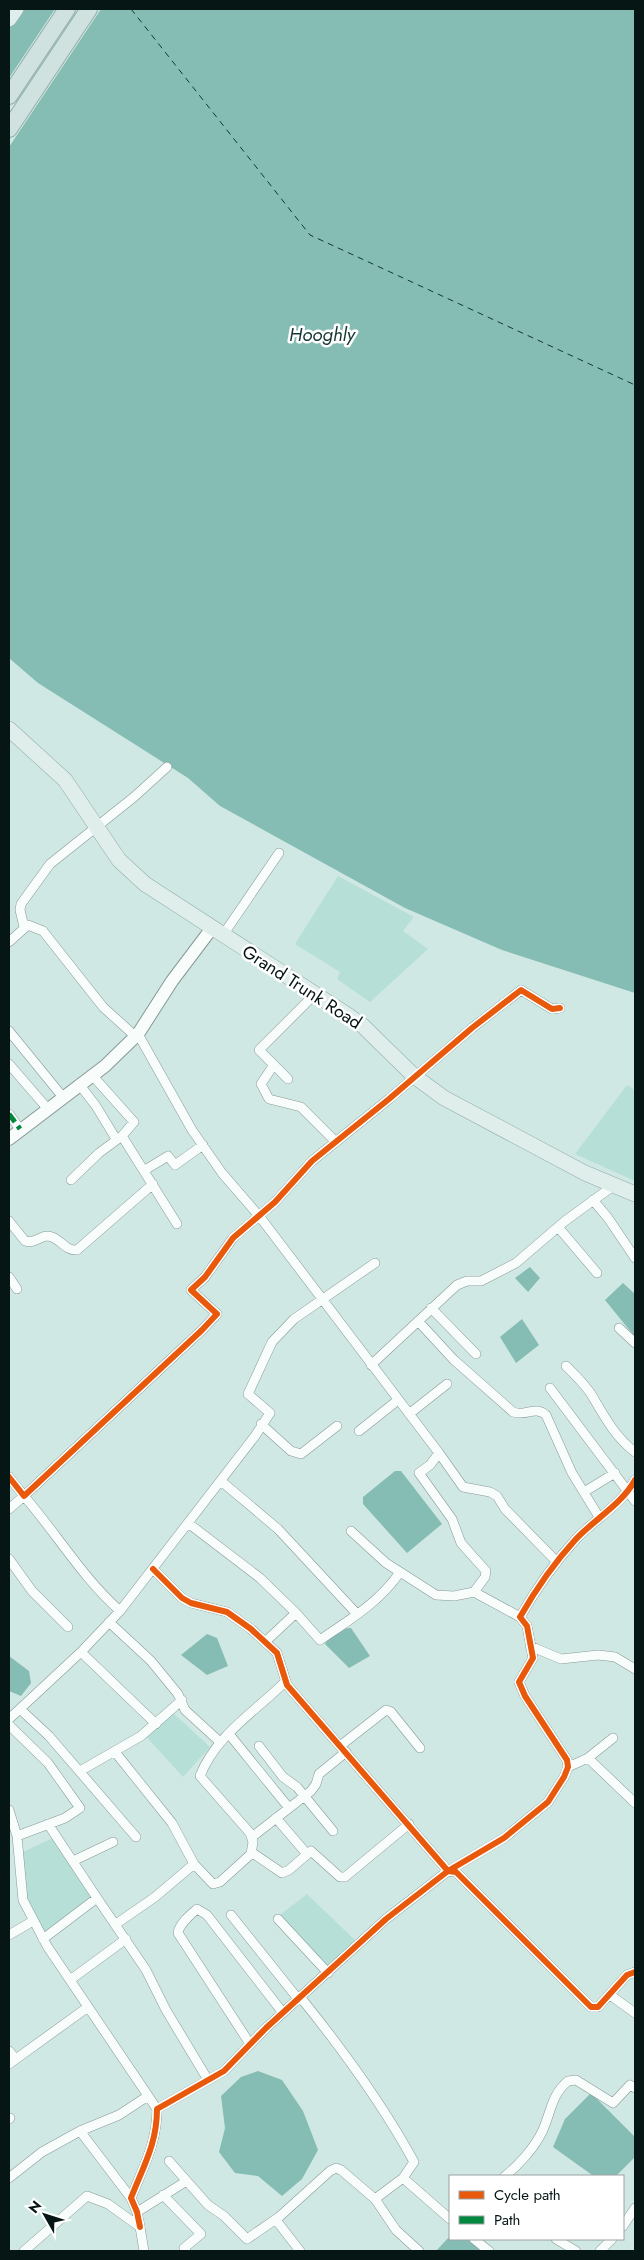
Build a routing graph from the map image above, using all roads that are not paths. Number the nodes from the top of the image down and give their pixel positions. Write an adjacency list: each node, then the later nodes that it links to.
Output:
1 (16, 9): 4 (main road)
2 (67, 9): 5 (highway)
3 (90, 9): 6 (highway)
4 (9, 19)
5 (9, 96)
6 (9, 129)
7 (9, 729): 9 (main road, Grand Trunk Road)
8 (167, 767): 9 (street)
9 (96, 828): 11 (street); 12 (main road, Grand Trunk Road)
10 (279, 853): 12 (street)
11 (24, 927): 13 (street); 17 (street)
12 (217, 932): 14 (main road, Grand Trunk Road); 17 (street)
13 (9, 942)
14 (315, 994): 19 (street); 21 (main road, Grand Trunk Road)
15 (560, 1008): 21 (street)
16 (9, 1031): 24 (street)
17 (136, 1035): 20 (street); 31 (street)
18 (9, 1064): 25 (street)
19 (273, 1066): 22 (street); 30 (street)
20 (92, 1075): 23 (street); 28 (street)
21 (414, 1076): 30 (street); 35 (main road, Grand Trunk Road)
22 (288, 1079)
23 (79, 1084): 24 (street); 28 (street)
24 (62, 1096): 25 (street)
25 (46, 1108): 27 (street)
26 (9, 1114): 27 (street)
27 (20, 1129): 29 (street)
28 (119, 1137): 32 (street); 33 (street)
29 (9, 1139)
30 (336, 1142): 38 (street)
31 (203, 1145): 32 (street); 38 (street)
32 (145, 1170): 34 (street)
33 (71, 1180)
34 (153, 1184): 39 (street); 40 (street)
35 (613, 1186): 36 (main road, Grand Trunk Road); 37 (street)
36 (635, 1194)
37 (592, 1200): 41 (street); 42 (street)
38 (260, 1217): 47 (street); 70 (street)
39 (9, 1221)
40 (177, 1224)
41 (558, 1227): 44 (street); 48 (street)
42 (635, 1258)
43 (375, 1263): 47 (street)
44 (597, 1273)
45 (9, 1277): 46 (street)
46 (17, 1288)
47 (324, 1300): 53 (street); 59 (street)
48 (431, 1308): 49 (street); 52 (street)
49 (418, 1321): 53 (street); 68 (street)
50 (619, 1328): 51 (street)
51 (635, 1342)
52 (476, 1354)
53 (371, 1365): 57 (street)
54 (566, 1366): 62 (street)
55 (447, 1384): 58 (street)
56 (550, 1388): 64 (street)
57 (398, 1400): 58 (street); 61 (street)
58 (409, 1414): 63 (street)
59 (261, 1424): 60 (street); 67 (street)
60 (337, 1426)
61 (359, 1431)
62 (635, 1452)
63 (439, 1453): 77 (street); 80 (street)
64 (615, 1473): 68 (street); 69 (street)
65 (9, 1477): 70 (street)
66 (635, 1480): 69 (street)
67 (221, 1481): 74 (street); 83 (street)
68 (584, 1492): 73 (street)
69 (628, 1492): 71 (street); 73 (street)
70 (24, 1496): 72 (street); 81 (street)
71 (635, 1501)
72 (9, 1508)
73 (600, 1517): 77 (street)
74 (188, 1523): 78 (street); 82 (street)
75 (351, 1531): 79 (street)
76 (9, 1559): 86 (street)
77 (558, 1562): 84 (street)
78 (153, 1569): 81 (street); 87 (street)
79 (400, 1572): 80 (street); 83 (street)
80 (474, 1592): 84 (street)
81 (120, 1610): 85 (street)
82 (296, 1613): 83 (street); 87 (street)
83 (357, 1614)
84 (520, 1617): 88 (street)
85 (109, 1622): 89 (street); 92 (street)
86 (68, 1627)
87 (266, 1642): 91 (street)
88 (530, 1646): 90 (street); 105 (street)
89 (81, 1652): 93 (street); 95 (street)
90 (635, 1669)
91 (286, 1681): 97 (street); 102 (street)
92 (182, 1700): 95 (street); 99 (street)
93 (21, 1710): 94 (street); 106 (street)
94 (9, 1719)
95 (156, 1724): 103 (street)
96 (9, 1725): 112 (street)
97 (229, 1734): 99 (street); 109 (street)
98 (613, 1738): 104 (street)
99 (220, 1742): 117 (street)
100 (259, 1746): 107 (street)
101 (420, 1748): 102 (street)
102 (343, 1749): 107 (street); 113 (street)
103 (115, 1752): 106 (street); 123 (street)
104 (588, 1758): 105 (street); 108 (street)
105 (568, 1767): 124 (street)
106 (80, 1771): 116 (street)
107 (305, 1796): 109 (street); 114 (street)
108 (635, 1802)
109 (289, 1808): 111 (street)
110 (9, 1810): 115 (street)
111 (276, 1818): 117 (street); 120 (street)
112 (48, 1824): 115 (street); 122 (street)
113 (409, 1824): 120 (street); 124 (street)
114 (333, 1831)
115 (17, 1836): 119 (street)
116 (136, 1836)
117 (252, 1837): 121 (street)
118 (113, 1842): 122 (street)
119 (13, 1848): 128 (street)
120 (306, 1853): 121 (street)
121 (251, 1854): 123 (street)
122 (72, 1861): 125 (street)
123 (194, 1864): 129 (street)
124 (448, 1871): 134 (street); 136 (street)
125 (97, 1898): 129 (street); 132 (street)
126 (231, 1915): 137 (street)
127 (278, 1919): 134 (street)
128 (33, 1921): 130 (street); 132 (street)
129 (116, 1924): 131 (street)
130 (9, 1935)
131 (126, 1938): 135 (street); 144 (street)
132 (42, 1939): 135 (street)
133 (635, 1972): 136 (street)
134 (328, 1973): 137 (street)
135 (70, 1980): 138 (street)
136 (610, 1995): 140 (street)
137 (300, 1999): 139 (street); 152 (street)
138 (88, 2007): 143 (street); 146 (street)
139 (283, 2013): 141 (street); 141 (street)
140 (635, 2013)
141 (250, 2044): 144 (street)
142 (9, 2051): 143 (street)
143 (12, 2061)
144 (208, 2080): 147 (street)
145 (635, 2088): 150 (street)
146 (148, 2096): 147 (street); 148 (street)
147 (157, 2109): 155 (street)
148 (80, 2131): 151 (street); 155 (street)
149 (169, 2161): 153 (street)
150 (506, 2175)
151 (9, 2178)
152 (402, 2178): 156 (street); 159 (street)
153 (185, 2182): 154 (street); 160 (street)
154 (164, 2195): 158 (street); 168 (street)
155 (131, 2198): 158 (street)
156 (375, 2199): 160 (street); 170 (street)
157 (635, 2208): 161 (street)
158 (137, 2212): 162 (street)
159 (449, 2218)
160 (276, 2220): 169 (street)
161 (624, 2224)
162 (140, 2227): 166 (street); 167 (street)
163 (475, 2240): 171 (street)
164 (558, 2240): 172 (street)
165 (611, 2240): 173 (street)
166 (24, 2251)
167 (144, 2251)
168 (186, 2251)
169 (300, 2251)
170 (419, 2251)
171 (489, 2251)
172 (576, 2251)
173 (600, 2251)

